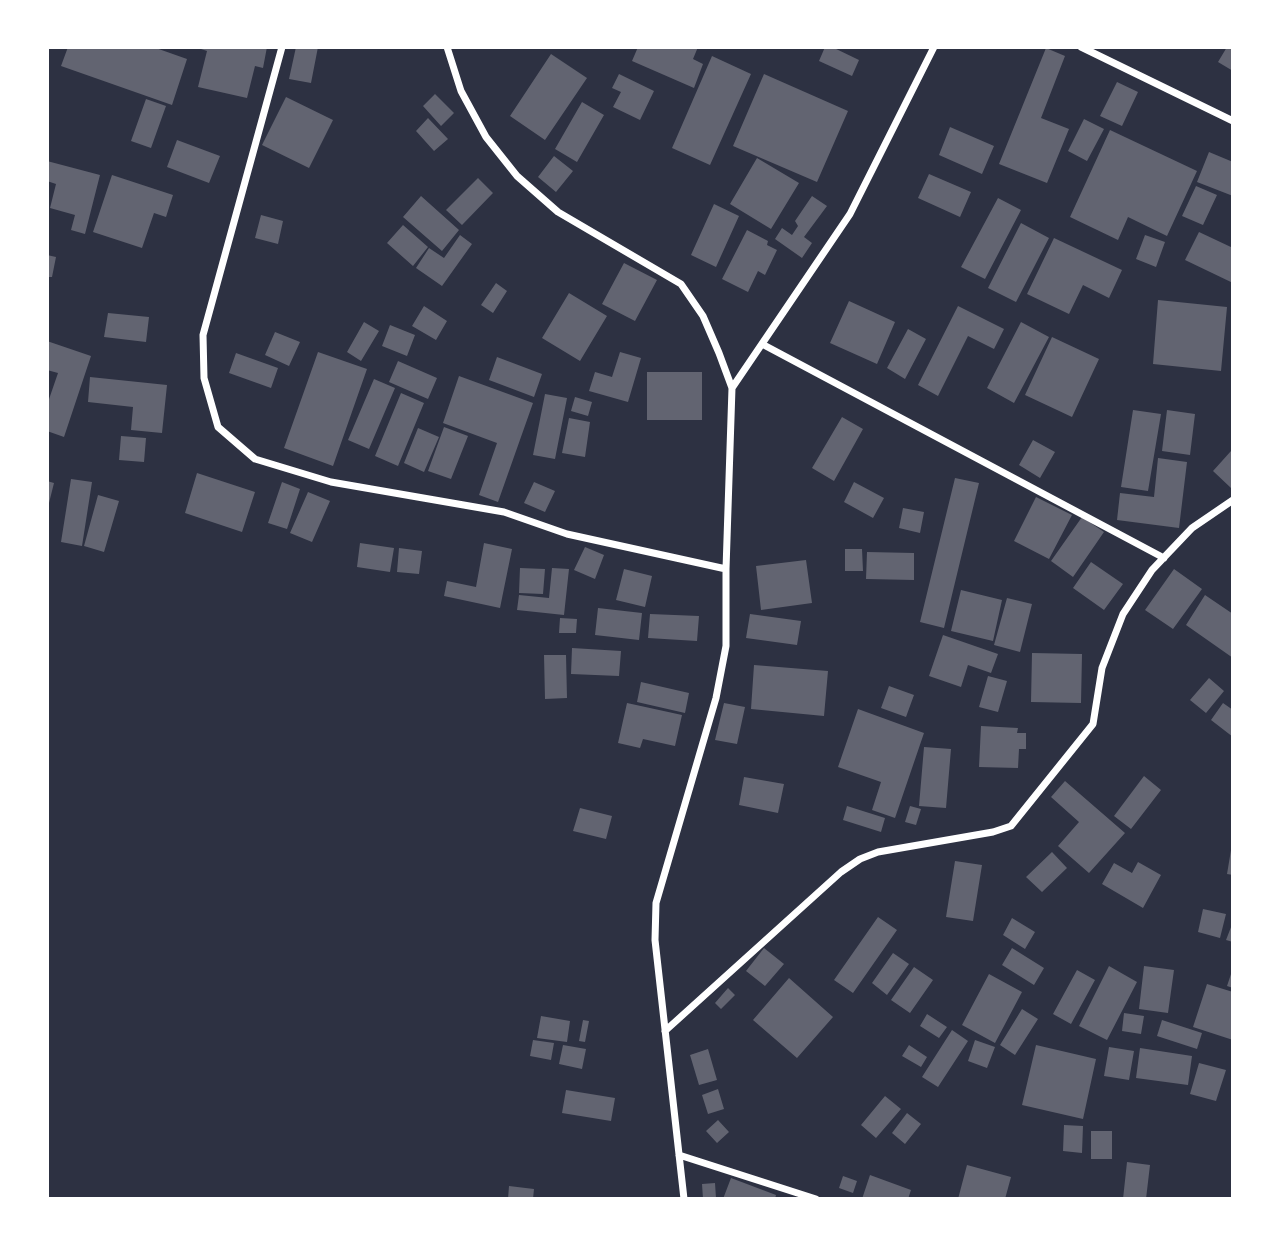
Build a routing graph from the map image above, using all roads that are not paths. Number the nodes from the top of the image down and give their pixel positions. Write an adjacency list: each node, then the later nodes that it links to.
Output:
1 (282, 47): 10 (street)
2 (447, 47): 7 (street)
3 (934, 47): 6 (street)
4 (1081, 47): 5 (street)
5 (1233, 121)
6 (762, 344): 7 (street); 9 (street)
7 (732, 388): 10 (street)
8 (1233, 500): 9 (street)
9 (1164, 558): 11 (street)
10 (726, 569): 11 (street)
11 (665, 1031): 12 (street)
12 (679, 1156): 13 (street); 14 (street)
13 (684, 1199)
14 (816, 1199)

